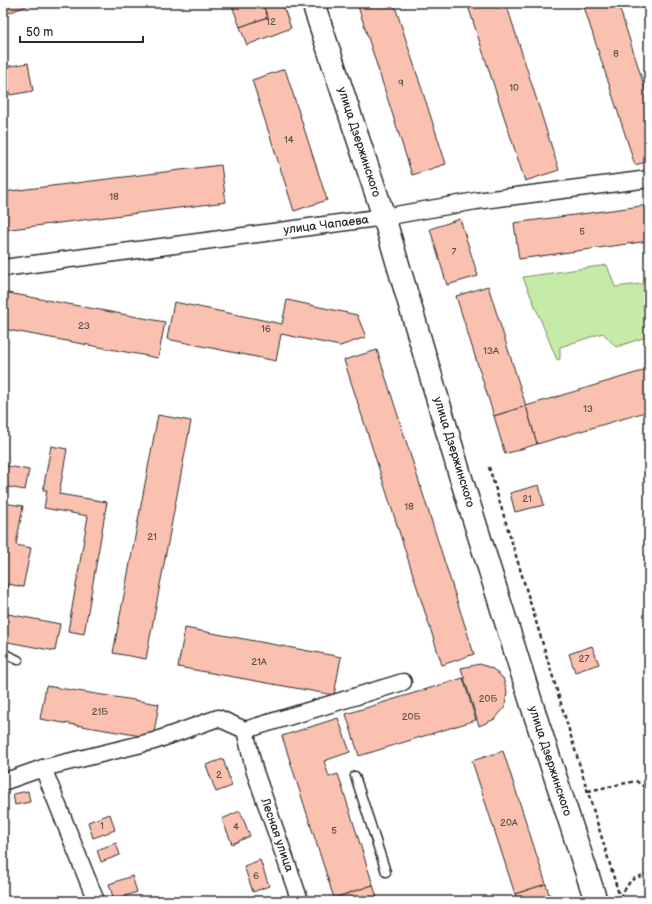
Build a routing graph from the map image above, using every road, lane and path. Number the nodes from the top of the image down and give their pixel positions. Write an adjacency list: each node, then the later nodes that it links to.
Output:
1 (313, 3): 3 (main road, улица Дзержинского)
2 (649, 179): 3 (street, улица Чапаева)
3 (384, 217): 4 (street, улица Чапаева); 20 (main road, улица Дзержинского)
4 (3, 268)
5 (489, 466): 14 (path)
6 (3, 652): 7 (lane)
7 (18, 660)
8 (403, 682): 9 (street)
9 (245, 730): 10 (street); 19 (street, Лесная улица)
10 (43, 768): 12 (street); 18 (street)
11 (355, 776): 15 (lane)
12 (3, 782)
13 (649, 790): 14 (path)
14 (588, 791): 17 (path)
15 (386, 872)
16 (649, 873): 17 (path)
17 (621, 899)
18 (96, 901)
19 (300, 901)
20 (596, 901)

